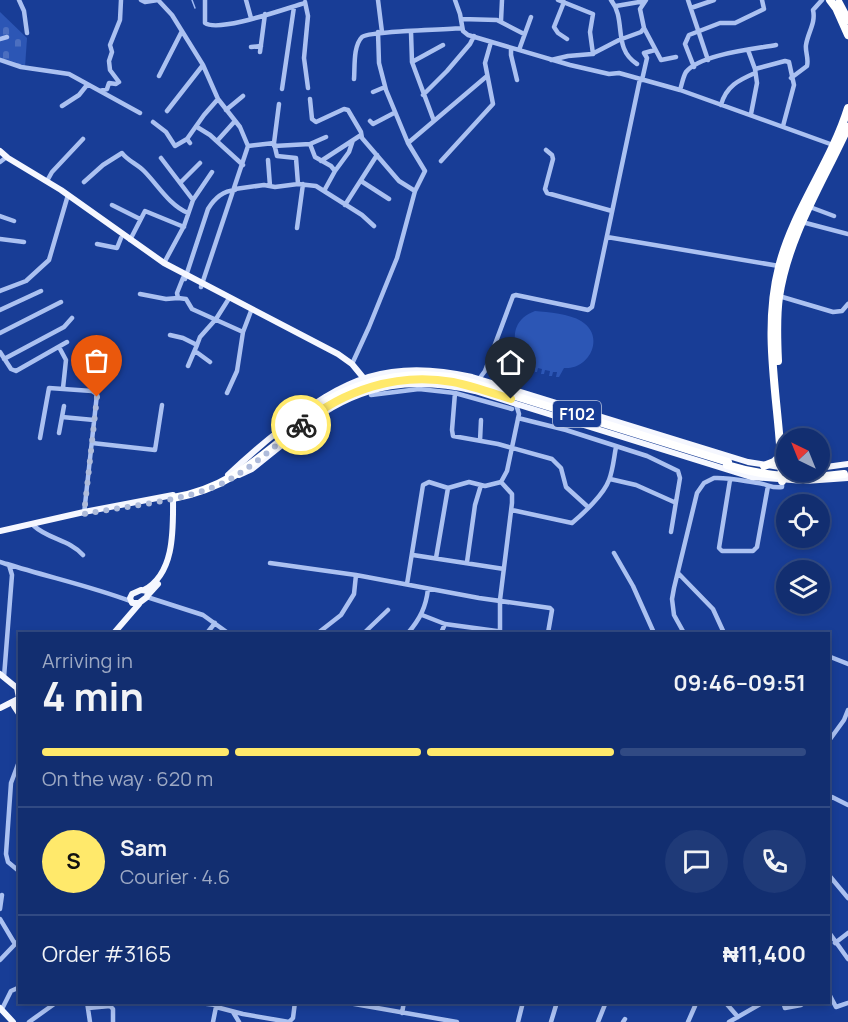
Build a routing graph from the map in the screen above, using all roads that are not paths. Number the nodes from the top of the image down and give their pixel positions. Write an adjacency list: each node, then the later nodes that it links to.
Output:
1 (19, 0): 36 (street)
2 (121, 0): 71 (street)
3 (141, 0): 4 (street)
4 (158, 0): 32 (street)
5 (204, 0): 26 (street)
6 (246, 0): 26 (street)
7 (378, 0): 34 (street)
8 (455, 0): 27 (street)
9 (502, 0): 29 (street)
10 (611, 0): 21 (street)
11 (687, 0): 23 (street)
12 (714, 0): 23 (street)
13 (762, 0): 33 (street)
14 (822, 0): 64 (street)
15 (830, 0): 38 (highway)
16 (836, 0): 28 (highway)
17 (561, 1): 43 (street); 52 (street)
18 (646, 1): 20 (street); 31 (street)
19 (305, 2): 22 (street); 70 (street)
20 (624, 2): 21 (street)
21 (616, 6): 41 (street)
22 (294, 7): 24 (street); 72 (street)
23 (691, 8): 33 (street)
24 (265, 14): 26 (street); 47 (street)
25 (531, 16): 37 (street)
26 (251, 18)
27 (461, 20): 29 (street); 30 (street)
28 (848, 20)
29 (501, 21): 37 (street)
30 (462, 28): 35 (street); 39 (street)
31 (644, 28): 41 (street); 50 (street)
32 (182, 31): 59 (street); 62 (street)
33 (699, 31): 56 (street); 60 (street)
34 (380, 32): 35 (street); 65 (street); 69 (street)
35 (411, 32): 57 (street)
36 (27, 33)
37 (524, 34): 49 (street)
38 (848, 35)
39 (474, 36): 44 (street); 75 (street)
40 (7, 37): 42 (street)
41 (622, 38): 52 (street); 58 (street)
42 (0, 39)
43 (567, 39)
44 (491, 42): 48 (street); 63 (street)
45 (443, 45): 57 (street)
46 (776, 45): 51 (street)
47 (251, 47)
48 (511, 48): 49 (street); 66 (street)
49 (519, 50): 55 (street)
50 (655, 50): 53 (street); 67 (street)
51 (748, 50): 56 (street); 61 (street)
52 (593, 54): 55 (street)
53 (676, 57)
54 (0, 60): 68 (street)
55 (552, 60): 67 (street)
56 (708, 60): 60 (street)
57 (411, 62): 75 (street)
58 (637, 64)
59 (203, 65): 77 (street); 84 (street)
60 (694, 66): 73 (street)
61 (755, 71): 64 (street); 80 (street); 87 (street)
62 (159, 76)
63 (487, 76): 90 (street); 111 (street)
64 (791, 78): 92 (street)
65 (354, 79)
66 (517, 80)
67 (641, 80): 73 (street); 131 (street)
68 (87, 85): 71 (street); 81 (street)
69 (385, 87): 74 (street); 86 (street)
70 (308, 88)
71 (96, 89): 85 (street)
72 (282, 89)
73 (680, 90): 80 (street)
74 (372, 92)
75 (423, 95): 90 (street)
76 (243, 96): 83 (street)
77 (218, 99): 83 (street); 93 (street)
78 (310, 99): 95 (street)
79 (279, 104): 101 (street)
80 (721, 105): 87 (street)
81 (62, 106)
82 (848, 108): 104 (highway)
83 (226, 110): 88 (street)
84 (167, 111)
85 (140, 112)
86 (394, 113): 89 (street); 100 (street)
87 (751, 114): 92 (street)
88 (235, 121): 99 (street); 103 (street)
89 (370, 121)
90 (434, 121): 100 (street)
91 (153, 122): 93 (street)
92 (783, 126): 104 (street)
93 (197, 127): 99 (street)
94 (848, 127): 104 (highway)
95 (361, 135): 98 (street); 106 (street)
96 (326, 137): 102 (street)
97 (83, 139): 119 (street)
98 (354, 140): 110 (street); 114 (street)
99 (218, 141): 113 (street)
100 (408, 143): 124 (street)
101 (274, 144): 102 (street); 103 (street); 120 (street)
102 (310, 144): 110 (street)
103 (248, 146): 113 (street)
104 (840, 146): 130 (highway); 149 (highway)
105 (546, 150): 131 (street)
106 (377, 155): 116 (street); 124 (street)
107 (1, 157): 119 (main road)
108 (161, 158): 118 (street)
109 (268, 160): 121 (street)
110 (321, 161): 114 (street)
111 (441, 161)
112 (200, 163): 118 (street)
113 (243, 165): 122 (street)
114 (335, 171): 123 (street)
115 (212, 172): 126 (street)
116 (361, 181): 127 (street); 129 (street)
117 (84, 182): 132 (street)
118 (180, 183): 126 (street)
119 (50, 184): 125 (main road)
120 (301, 184): 121 (street); 123 (street); 140 (street)
121 (270, 186): 122 (street)
122 (235, 189): 150 (street); 151 (street)
123 (324, 190): 129 (street)
124 (415, 191): 173 (street)
125 (68, 196): 143 (main road); 145 (main road); 152 (street)
126 (193, 200): 132 (street)
127 (389, 200)
128 (112, 205): 135 (street)
129 (345, 205): 138 (street)
130 (810, 207): 134 (street); 137 (highway)
131 (612, 211): 142 (street)
132 (188, 213): 139 (street)
133 (0, 216): 136 (street)
134 (834, 216)
135 (140, 219): 139 (street); 145 (street)
136 (14, 220)
137 (802, 222): 141 (street); 158 (highway)
138 (374, 226)
139 (184, 227): 148 (street)
140 (297, 228)
141 (848, 234)
142 (607, 237): 149 (street); 176 (street)
143 (121, 238): 147 (street); 150 (main road)
144 (0, 239): 146 (street)
145 (130, 240): 148 (main road)
146 (24, 242)
147 (97, 244)
148 (164, 263): 150 (main road)
149 (779, 266): 158 (highway)
150 (185, 278): 151 (main road); 155 (street)
151 (202, 285): 156 (main road); 173 (main road)
152 (0, 291)
153 (41, 291): 160 (street)
154 (141, 294): 155 (street)
155 (178, 298): 163 (street)
156 (228, 300): 161 (main road); 163 (street)
157 (61, 302): 165 (street)
158 (776, 302): 159 (street); 189 (highway)
159 (848, 304)
160 (0, 310)
161 (251, 311): 164 (street); 175 (main road)
162 (72, 318): 171 (street)
163 (216, 319): 164 (street); 169 (street)
164 (243, 332): 178 (street)
165 (0, 333)
166 (170, 335): 169 (street)
167 (68, 342): 168 (street)
168 (59, 347): 171 (street); 177 (street)
169 (196, 348): 172 (street); 174 (street)
170 (0, 352): 171 (street)
171 (4, 359)
172 (210, 362)
173 (352, 364): 175 (main road)
174 (188, 366)
175 (362, 378): 176 (main road); 179 (main road); 202 (main road)
176 (482, 380): 190 (main road)
177 (63, 388): 187 (street); 192 (street)
178 (227, 393)
179 (368, 393): 180 (street); 183 (main road); 202 (main road)
180 (455, 393): 183 (street); 193 (street)
181 (162, 405): 194 (street)
182 (64, 406): 186 (street)
183 (514, 406): 184 (main road); 185 (street)
184 (526, 407): 185 (street); 190 (main road)
185 (519, 416): 195 (street); 196 (street)
186 (62, 417): 187 (street); 191 (street)
187 (94, 420): 194 (street)
188 (482, 420): 193 (street)
189 (782, 428)
190 (616, 429): 198 (main road); 201 (highway, F102, bridge); 202 (highway, F102, bridge); 206 (main road)
191 (59, 434)
192 (40, 438)
193 (480, 441): 196 (street)
194 (92, 443): 216 (street)
195 (616, 447): 203 (street); 213 (street)
196 (512, 448): 207 (street); 214 (street)
197 (776, 460): 198 (highway)
198 (764, 466): 199 (main road)
199 (776, 468)
200 (830, 469): 201 (main road)
201 (847, 472): 204 (main road)
202 (229, 477): 212 (highway, F102)
203 (610, 478): 213 (street); 214 (street)
204 (830, 479)
205 (730, 480): 210 (street); 210 (street); 229 (street)
206 (776, 480)
207 (501, 482): 209 (street); 215 (street)
208 (784, 482): 210 (street)
209 (481, 485): 211 (street); 224 (street)
210 (768, 486)
211 (448, 488): 222 (street); 223 (street)
212 (175, 496): 216 (main road); 234 (main road)
213 (674, 502): 218 (street)
214 (588, 507): 215 (street)
215 (512, 510): 228 (street)
216 (84, 513): 217 (main road); 219 (main road)
217 (34, 526): 219 (main road); 221 (street)
218 (671, 532)
219 (0, 533)
220 (614, 553): 255 (street)
221 (83, 555)
222 (413, 555): 223 (street); 231 (street)
223 (436, 558): 224 (street)
224 (467, 562): 228 (street)
225 (0, 563): 227 (street); 258 (street)
226 (270, 563): 230 (street)
227 (7, 564): 235 (street); 258 (street)
228 (504, 569): 236 (street)
229 (678, 573): 256 (street); 257 (street)
230 (356, 575): 231 (street); 243 (street)
231 (408, 584): 232 (street)
232 (428, 589): 236 (street); 240 (street)
233 (132, 594): 234 (main road); 235 (street); 237 (main road)
234 (146, 594): 238 (main road); 241 (street)
235 (117, 595): 237 (street)
236 (500, 600): 245 (street); 254 (street)
237 (130, 601): 238 (main road); 246 (main road)
238 (139, 603): 247 (main road)
239 (388, 610): 250 (street)
240 (422, 615): 242 (street); 251 (street)
241 (215, 623): 248 (street); 249 (street)
242 (445, 624): 244 (street); 252 (street)
243 (327, 631)
244 (472, 631): 245 (street)
245 (500, 631): 253 (street)
246 (114, 632)
247 (114, 632)
248 (208, 632)
249 (227, 632)
250 (365, 632)
251 (409, 632)
252 (441, 632)
253 (506, 632)
254 (548, 632)
255 (654, 632)
256 (684, 632)
257 (724, 632)
258 (5, 644): 261 (street)
259 (830, 657): 260 (street)
260 (848, 664)
261 (2, 674): 262 (main road); 263 (main road)
262 (18, 684)
263 (18, 694)
264 (18, 700): 267 (main road)
265 (18, 701): 266 (main road)
266 (14, 708): 267 (main road); 269 (main road)
267 (0, 710)
268 (848, 710): 270 (street)
269 (18, 713)
270 (830, 739)
271 (18, 765): 275 (street)
272 (830, 800): 273 (street)
273 (848, 805)
274 (0, 858): 275 (street)
275 (7, 860): 276 (street)
276 (18, 871)
277 (830, 876): 279 (street)
278 (2, 896): 280 (street)
279 (848, 898)
280 (0, 909)
281 (0, 919): 284 (street)
282 (848, 933): 285 (street)
283 (830, 934): 285 (street)
284 (17, 941): 287 (street)
285 (835, 943): 286 (street)
286 (848, 958)
287 (0, 960)
288 (18, 988): 305 (street)
289 (830, 996): 290 (street)
290 (848, 1003)
291 (54, 1004): 312 (street)
292 (295, 1004): 306 (street)
293 (354, 1004): 307 (street)
294 (404, 1004): 307 (street)
295 (523, 1004): 318 (street)
296 (556, 1004): 319 (street)
297 (606, 1004): 320 (street)
298 (727, 1004): 308 (street)
299 (761, 1004): 308 (street)
300 (784, 1004): 301 (street)
301 (802, 1004)
302 (88, 1005): 313 (street); 314 (street)
303 (216, 1005): 306 (street); 315 (street)
304 (695, 1006): 321 (street)
305 (1, 1010): 310 (main road); 311 (main road)
306 (233, 1012): 316 (street)
307 (402, 1013): 309 (street)
308 (738, 1017): 322 (street)
309 (445, 1021): 317 (street)
310 (7, 1022)
311 (13, 1022)
312 (29, 1022)
313 (90, 1022)
314 (113, 1022)
315 (213, 1022)
316 (239, 1022)
317 (457, 1022)
318 (519, 1022)
319 (551, 1022)
320 (597, 1022)
321 (688, 1022)
322 (729, 1022)

